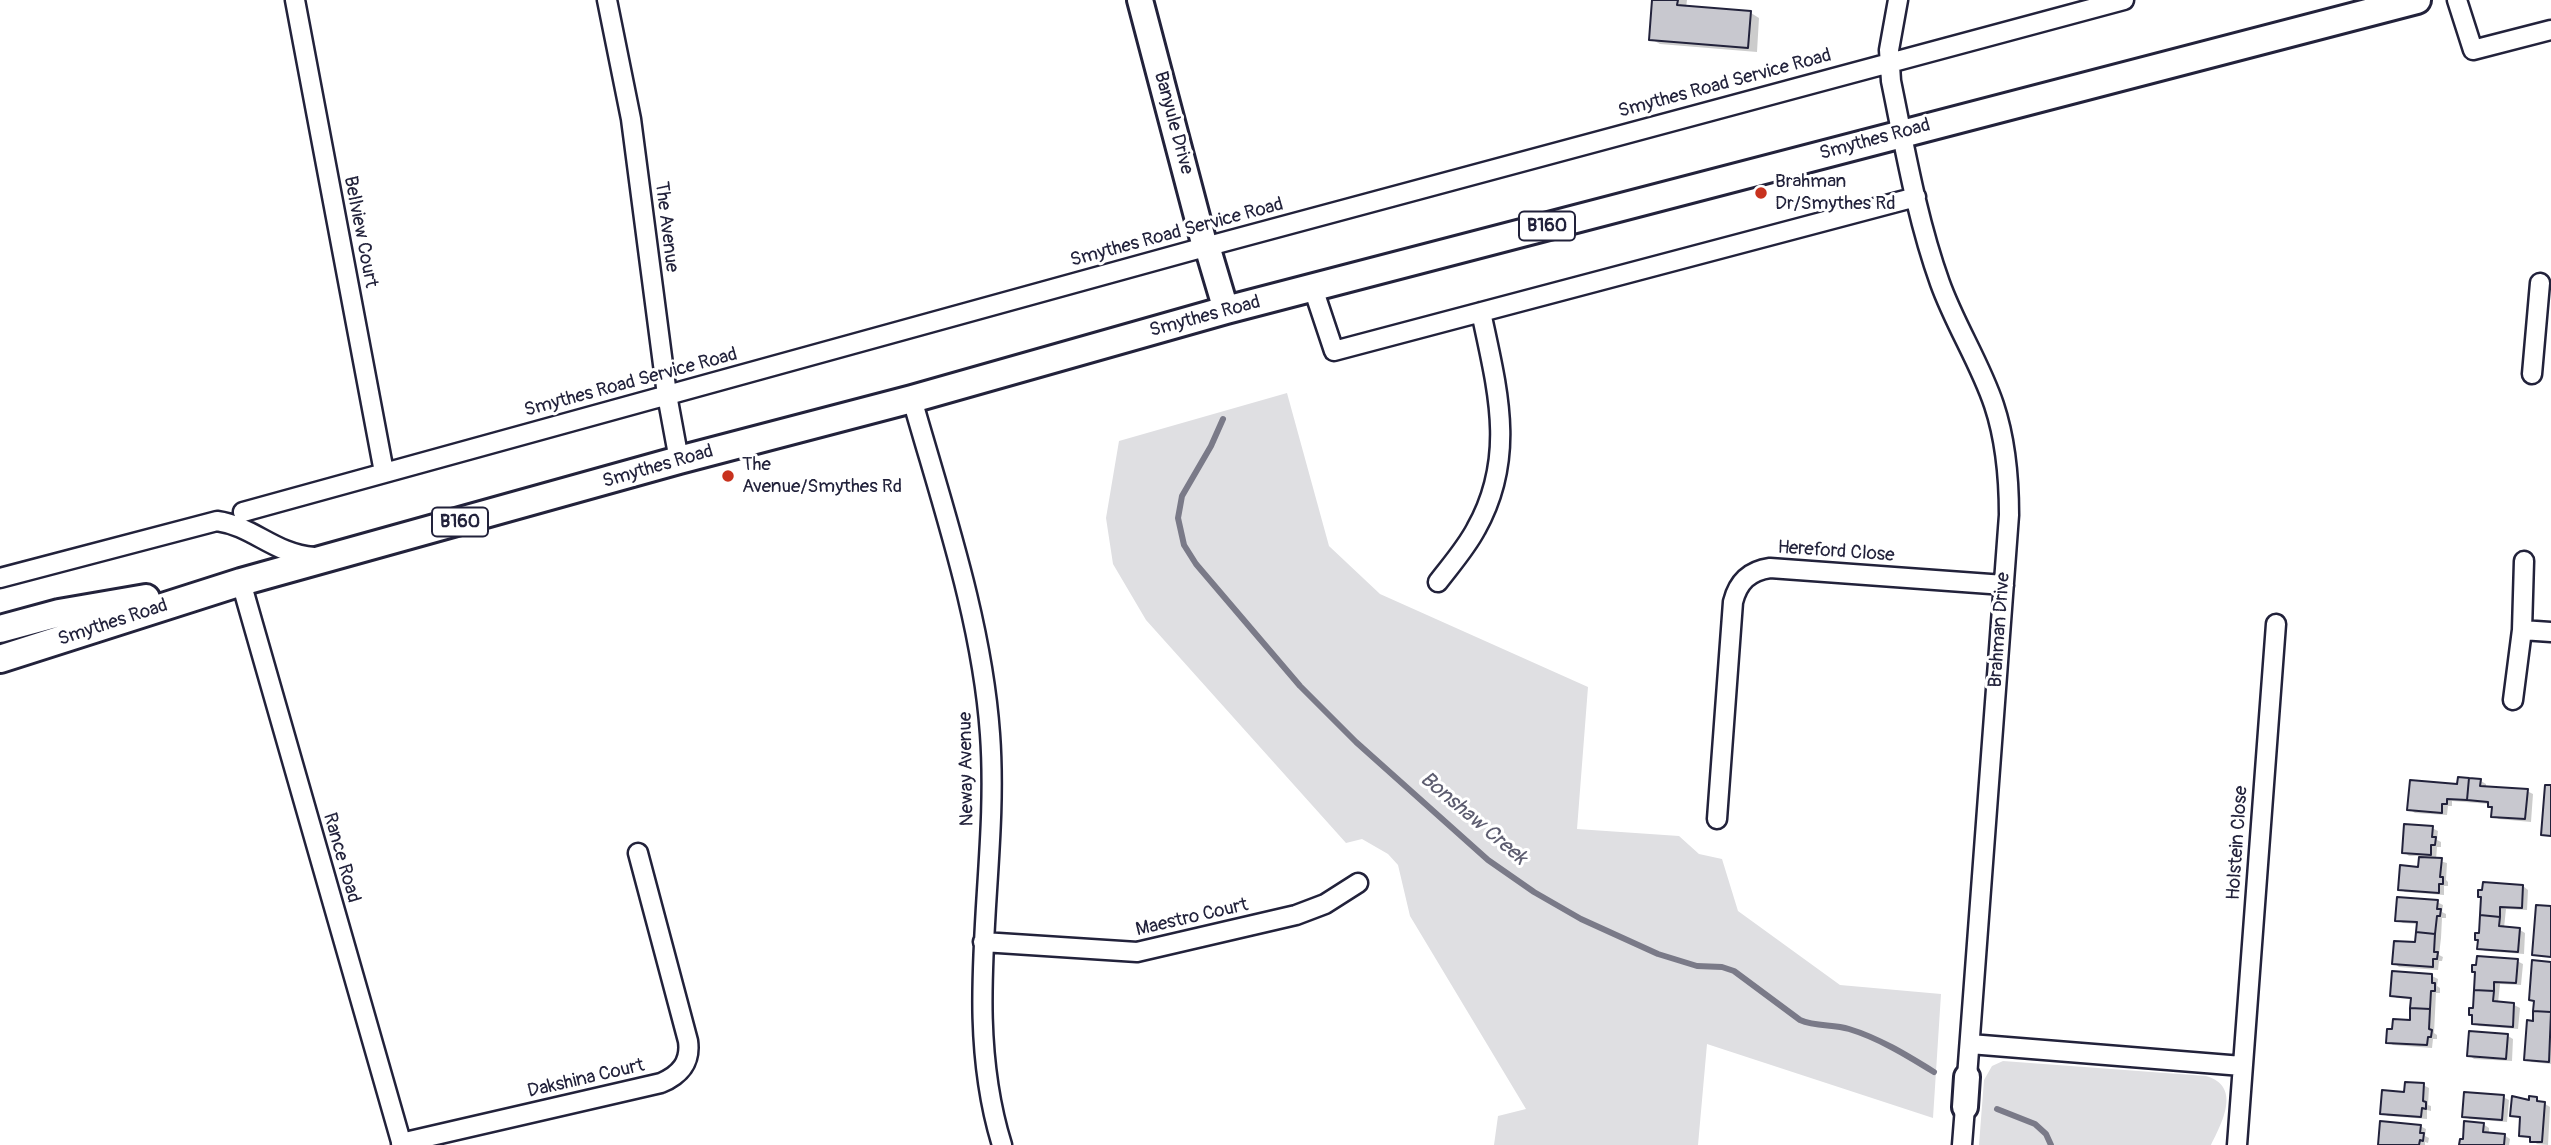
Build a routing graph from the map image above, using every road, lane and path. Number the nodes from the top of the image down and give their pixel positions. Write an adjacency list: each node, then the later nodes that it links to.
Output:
1 (295, 0): 22 (street, Bellview Court)
2 (607, 0): 19 (street, The Avenue)
3 (1140, 0): 12 (street, Banyule Drive)
4 (1898, 0): 9 (street, Brahman Drive)
5 (2124, 0): 9 (street, Smythes Road Service Road)
6 (2417, 0): 10 (main road, Smythes Road / B160)
7 (2457, 0): 8 (street)
8 (2551, 30)
9 (1889, 62): 10 (street, Brahman Drive); 12 (street, Smythes Road Service Road)
10 (1903, 132): 11 (street, Brahman Drive); 14 (main road, Smythes Road / B160)
11 (1916, 197): 16 (street); 29 (street, Brahman Drive)
12 (1206, 246): 15 (street, Banyule Drive); 19 (street, Smythes Road Service Road)
13 (2540, 283): 17 (street)
14 (1313, 288): 15 (main road, Smythes Road / B160); 16 (street)
15 (1226, 310): 20 (main road, Smythes Road / B160)
16 (1481, 312): 28 (street)
17 (2544, 329): 18 (street)
18 (2532, 374)
19 (667, 395): 21 (street, The Avenue); 22 (street, Smythes Road Service Road)
20 (912, 399): 21 (main road, Smythes Road / B160); 39 (street, Neway Avenue)
21 (679, 460): 24 (main road, Smythes Road / B160)
22 (384, 472): 23 (street, Smythes Road Service Road)
23 (243, 512)
24 (328, 558): 26 (street); 27 (main road, Smythes Road / B160)
25 (2525, 561): 32 (street)
26 (0, 578)
27 (241, 582): 31 (main road, B160); 34 (main road, Smythes Road / B160); 44 (street, Rance Road)
28 (1438, 582)
29 (2004, 584): 36 (street, Hereford Close); 40 (street, Brahman Drive)
30 (2276, 624): 41 (street, Holstein Close)
31 (0, 629)
32 (2522, 630): 33 (street); 35 (street)
33 (2551, 632)
34 (0, 659)
35 (2514, 699)
36 (1717, 819)
37 (638, 853): 44 (street, Dakshina Court)
38 (1358, 883): 39 (street, Maestro Court)
39 (983, 942): 45 (street, Neway Avenue)
40 (1970, 1044): 41 (street); 42 (street, Brahman Drive)
41 (2242, 1066): 47 (street, Holstein Close)
42 (1967, 1077): 43 (street, Brahman Drive)
43 (1965, 1107): 46 (street, Brahman Drive)
44 (401, 1144)
45 (1002, 1145)
46 (1962, 1145)
47 (2237, 1145)

